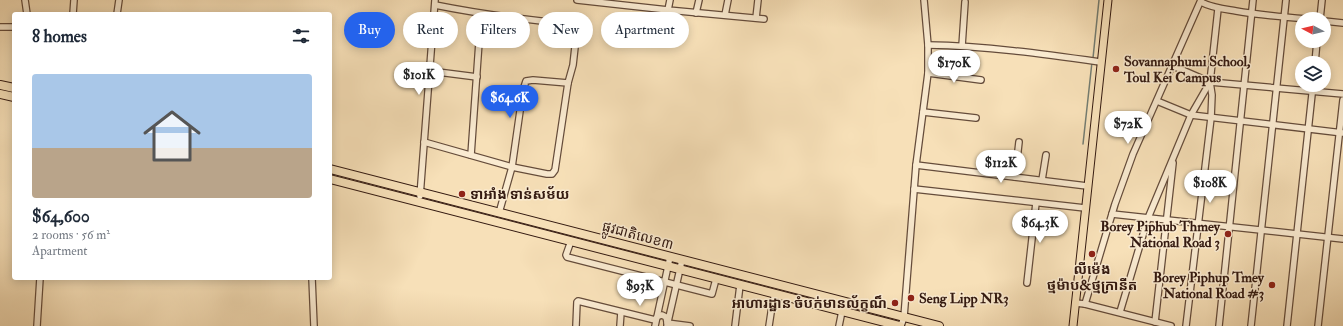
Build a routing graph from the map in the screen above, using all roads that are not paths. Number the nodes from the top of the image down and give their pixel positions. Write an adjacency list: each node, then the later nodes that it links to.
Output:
1 (25, 0): 19 (street)
2 (74, 0): 20 (street)
3 (119, 0): 21 (street)
4 (577, 0): 18 (street)
5 (670, 0): 18 (street)
6 (698, 0): 24 (street)
7 (728, 0): 26 (street)
8 (758, 0): 28 (street)
9 (924, 0): 36 (street)
10 (1108, 0): 39 (main road)
11 (1253, 0): 25 (street)
12 (1286, 0): 27 (street)
13 (1322, 0): 23 (street)
14 (1201, 1): 17 (street); 40 (street)
15 (435, 2): 22 (street); 41 (street)
16 (965, 2): 37 (street)
17 (1218, 8): 25 (street); 45 (street)
18 (668, 10): 24 (street)
19 (27, 12)
20 (73, 12)
21 (117, 12)
22 (473, 12)
23 (1321, 12)
24 (696, 13): 26 (street)
25 (1252, 14): 27 (street); 48 (street)
26 (725, 15): 28 (street)
27 (1285, 17): 29 (street); 50 (street)
28 (756, 18): 30 (street)
29 (1295, 18)
30 (764, 19)
31 (530, 20): 46 (street)
32 (1331, 22): 33 (street)
33 (1343, 23)
34 (0, 27): 35 (street)
35 (12, 27)
36 (928, 45): 37 (street); 42 (street)
37 (962, 46): 39 (street)
38 (479, 48): 43 (street)
39 (1095, 62): 77 (main road)
40 (1173, 66): 45 (street); 57 (street)
41 (430, 71): 43 (street); 66 (street)
42 (928, 73): 44 (street); 58 (street)
43 (477, 77): 68 (street)
44 (981, 80)
45 (1210, 82): 48 (street); 59 (street); 61 (street)
46 (568, 83): 72 (street); 72 (street)
47 (0, 84): 49 (highway)
48 (1244, 85): 50 (street); 62 (street)
49 (12, 87)
50 (1278, 88): 51 (street); 63 (street)
51 (1295, 90)
52 (1312, 92): 54 (street); 64 (street)
53 (0, 94): 55 (highway)
54 (1343, 94)
55 (12, 97)
56 (1343, 100): 65 (street)
57 (1157, 101): 59 (street); 84 (street)
58 (923, 112): 60 (street); 71 (street)
59 (1191, 115): 61 (street); 70 (street)
60 (976, 118)
61 (1211, 118): 62 (street); 87 (street)
62 (1241, 121): 63 (street); 88 (street)
63 (1273, 125): 64 (street); 89 (street)
64 (1308, 129): 65 (street); 90 (street)
65 (1341, 133): 91 (street)
66 (424, 142): 68 (street); 79 (street)
67 (1019, 142): 74 (street)
68 (471, 155): 72 (street)
69 (1046, 155): 76 (street)
70 (1174, 156): 85 (street); 86 (street)
71 (916, 165): 74 (street); 78 (street)
72 (512, 167): 83 (street)
73 (332, 170): 79 (highway, ផ្លូវជាតិលេខ៣)
74 (1015, 177): 76 (street)
75 (332, 180): 80 (highway, ផ្លូវជាតិលេខ៣)
76 (1042, 180): 77 (street)
77 (1087, 186): 82 (main road)
78 (914, 189): 81 (street); 111 (street)
79 (421, 192): 80 (street); 83 (highway, ផ្លូវជាតិលេខ៣)
80 (418, 202): 93 (highway, ផ្លូវជាតិលេខ៣)
81 (1036, 203): 82 (street); 102 (street)
82 (1085, 208): 106 (main road)
83 (499, 213): 94 (highway, ផ្លូវជាតិលេខ៣)
84 (1112, 214): 85 (street); 107 (street)
85 (1148, 218): 86 (street); 110 (street)
86 (1167, 220): 87 (street); 112 (street)
87 (1198, 223): 88 (street); 129 (street)
88 (1230, 226): 89 (street); 130 (street)
89 (1262, 230): 90 (street); 131 (street)
90 (1297, 234): 91 (street); 132 (street)
91 (1328, 237): 92 (street); 133 (street)
92 (1343, 239)
93 (571, 241): 96 (highway, ផ្លូវជាតិលេខ៣); 101 (street)
94 (670, 257): 95 (highway, ផ្លូវជាតិលេខ៣); 96 (street)
95 (682, 260): 97 (street); 111 (highway, ផ្លូវជាតិលេខ៣)
96 (668, 266): 97 (highway, ផ្លូវជាតិលេខ៣); 101 (street)
97 (680, 269): 98 (highway, ផ្លូវជាតិលេខ៣); 104 (street)
98 (716, 278): 103 (highway, ផ្លូវជាតិលេខ៣); 104 (street)
99 (40, 280): 117 (street)
100 (312, 280): 118 (street)
101 (664, 283): 104 (street); 113 (street)
102 (1027, 283)
103 (740, 285): 105 (highway, ផ្លូវជាតិលេខ៣); 122 (street)
104 (676, 286): 116 (street)
105 (775, 294): 108 (highway, ផ្លូវជាតិលេខ៣); 123 (street)
106 (1075, 303): 107 (street); 127 (main road)
107 (1085, 304): 110 (street)
108 (842, 311): 114 (highway, ផ្លូវជាតិលេខ៣); 124 (street)
109 (621, 312): 113 (street); 119 (street); 120 (street)
110 (1120, 312): 112 (street)
111 (904, 317): 115 (highway, ផ្លូវជាតិលេខ៣); 125 (street)
112 (1155, 322): 128 (street)
113 (656, 324): 116 (street)
114 (881, 324): 125 (highway, ផ្លូវជាតិលេខ៣)
115 (919, 324): 126 (highway, ផ្លូវជាតិលេខ៣)
116 (666, 325): 121 (street)
117 (37, 326)
118 (314, 326)
119 (576, 326)
120 (620, 326)
121 (690, 326)
122 (735, 326)
123 (769, 326)
124 (839, 326)
125 (900, 326)
126 (939, 326)
127 (1073, 326)
128 (1171, 326)
129 (1186, 326)
130 (1220, 326)
131 (1251, 326)
132 (1287, 326)
133 (1318, 326)

